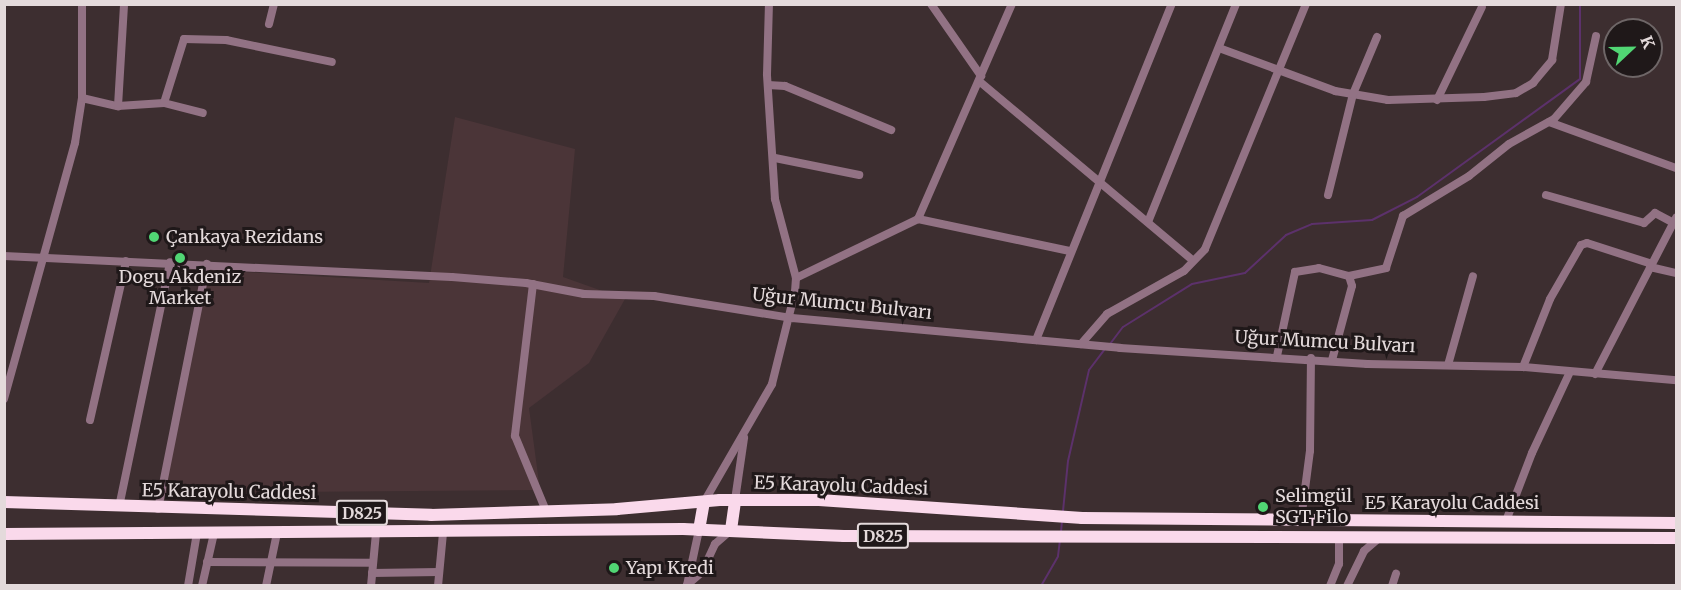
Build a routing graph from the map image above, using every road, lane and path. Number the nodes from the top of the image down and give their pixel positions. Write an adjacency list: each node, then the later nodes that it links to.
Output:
1 (82, 4): 23 (street)
2 (124, 4): 26 (street)
3 (274, 4): 14 (street)
4 (769, 4): 21 (street)
5 (931, 4): 13 (street)
6 (944, 4): 13 (street)
7 (1012, 4): 20 (street)
8 (1172, 4): 33 (street)
9 (1236, 4): 17 (street)
10 (1306, 4): 19 (street)
11 (1561, 4): 24 (street)
12 (1482, 8): 24 (street)
13 (938, 14): 20 (street)
14 (269, 24)
15 (1596, 36): 28 (street)
16 (1377, 37): 22 (street)
17 (1219, 48): 19 (street); 38 (street)
18 (332, 62): 25 (street)
19 (1278, 72): 22 (street); 43 (street)
20 (980, 79): 33 (street); 36 (street)
21 (768, 85): 29 (street); 30 (street)
22 (1353, 94): 24 (street); 34 (street)
23 (82, 98): 26 (street); 42 (street)
24 (1437, 100)
25 (164, 103): 26 (street); 27 (street)
26 (118, 106)
27 (203, 113)
28 (1549, 122): 31 (street); 49 (street)
29 (891, 130)
30 (775, 158): 32 (street); 51 (street)
31 (1677, 168)
32 (859, 175)
33 (1100, 182): 38 (street); 40 (street)
34 (1328, 195)
35 (1546, 195): 37 (street)
36 (918, 219): 40 (street); 51 (street)
37 (1675, 220): 39 (street)
38 (1148, 222): 43 (street)
39 (1672, 236): 47 (street)
40 (1070, 251): 54 (street)
41 (4, 256): 42 (street, Uğur Mumcu Bulvarı)
42 (42, 257): 44 (street, Uğur Mumcu Bulvarı); 64 (street)
43 (1192, 260): 55 (street)
44 (126, 261): 45 (street, Uğur Mumcu Bulvarı); 66 (street)
45 (170, 262): 46 (street, Uğur Mumcu Bulvarı); 70 (street)
46 (207, 264): 52 (street, Uğur Mumcu Bulvarı); 71 (street)
47 (1651, 265): 48 (street); 60 (street); 62 (street)
48 (1677, 273)
49 (1349, 276): 56 (street); 58 (street)
50 (1473, 276): 59 (street)
51 (796, 278): 53 (street)
52 (533, 284): 53 (street, Uğur Mumcu Bulvarı); 72 (street)
53 (789, 317): 54 (street, Uğur Mumcu Bulvarı); 65 (street)
54 (1036, 340): 55 (street, Uğur Mumcu Bulvarı)
55 (1081, 344): 56 (street, Uğur Mumcu Bulvarı)
56 (1277, 356): 57 (street, Uğur Mumcu Bulvarı)
57 (1311, 358): 58 (street, Uğur Mumcu Bulvarı); 73 (street)
58 (1332, 360): 59 (street, Uğur Mumcu Bulvarı)
59 (1448, 365): 60 (street, Uğur Mumcu Bulvarı)
60 (1523, 368): 61 (street, Uğur Mumcu Bulvarı)
61 (1570, 372): 62 (street, Uğur Mumcu Bulvarı); 74 (street)
62 (1595, 374): 63 (street, Uğur Mumcu Bulvarı)
63 (1677, 380)
64 (4, 399)
65 (751, 418): 67 (street); 69 (street)
66 (90, 420)
67 (735, 500): 69 (highway, E5 Karayolu Caddesi / D825); 73 (highway, E5 Karayolu Caddesi / D825); 77 (highway)
68 (4, 502): 70 (highway, E5 Karayolu Caddesi / D825)
69 (704, 502): 72 (highway, E5 Karayolu Caddesi / D825); 76 (highway)
70 (119, 507): 71 (highway, E5 Karayolu Caddesi / D825)
71 (158, 509): 72 (highway, E5 Karayolu Caddesi / D825)
72 (546, 511)
73 (1301, 520): 74 (highway, E5 Karayolu Caddesi / D825)
74 (1506, 521): 75 (highway, E5 Karayolu Caddesi / D825)
75 (1677, 522)
76 (699, 530): 77 (highway, E5 Karayolu Caddesi / D825); 78 (highway, E5 Karayolu Caddesi / D825); 97 (street)
77 (731, 530): 84 (highway, E5 Karayolu Caddesi / D825); 97 (street)
78 (443, 532): 82 (highway, E5 Karayolu Caddesi / D825); 90 (street)
79 (197, 533): 80 (highway, E5 Karayolu Caddesi / D825); 83 (highway, E5 Karayolu Caddesi / D825); 92 (street)
80 (214, 533): 81 (highway, E5 Karayolu Caddesi / D825); 87 (street)
81 (277, 533): 82 (highway, E5 Karayolu Caddesi / D825); 88 (street)
82 (376, 533): 89 (street)
83 (4, 534)
84 (1339, 538): 85 (highway, E5 Karayolu Caddesi / D825); 98 (street)
85 (1379, 538): 86 (highway, E5 Karayolu Caddesi / D825); 99 (street)
86 (1677, 538)
87 (207, 562): 88 (street); 93 (street)
88 (270, 565): 89 (street); 94 (street)
89 (372, 568): 90 (street); 95 (street)
90 (439, 572): 96 (street)
91 (1395, 574): 100 (street)
92 (188, 585)
93 (202, 585)
94 (266, 585)
95 (371, 585)
96 (438, 585)
97 (687, 585)
98 (1330, 585)
99 (1347, 585)
100 (1392, 585)

